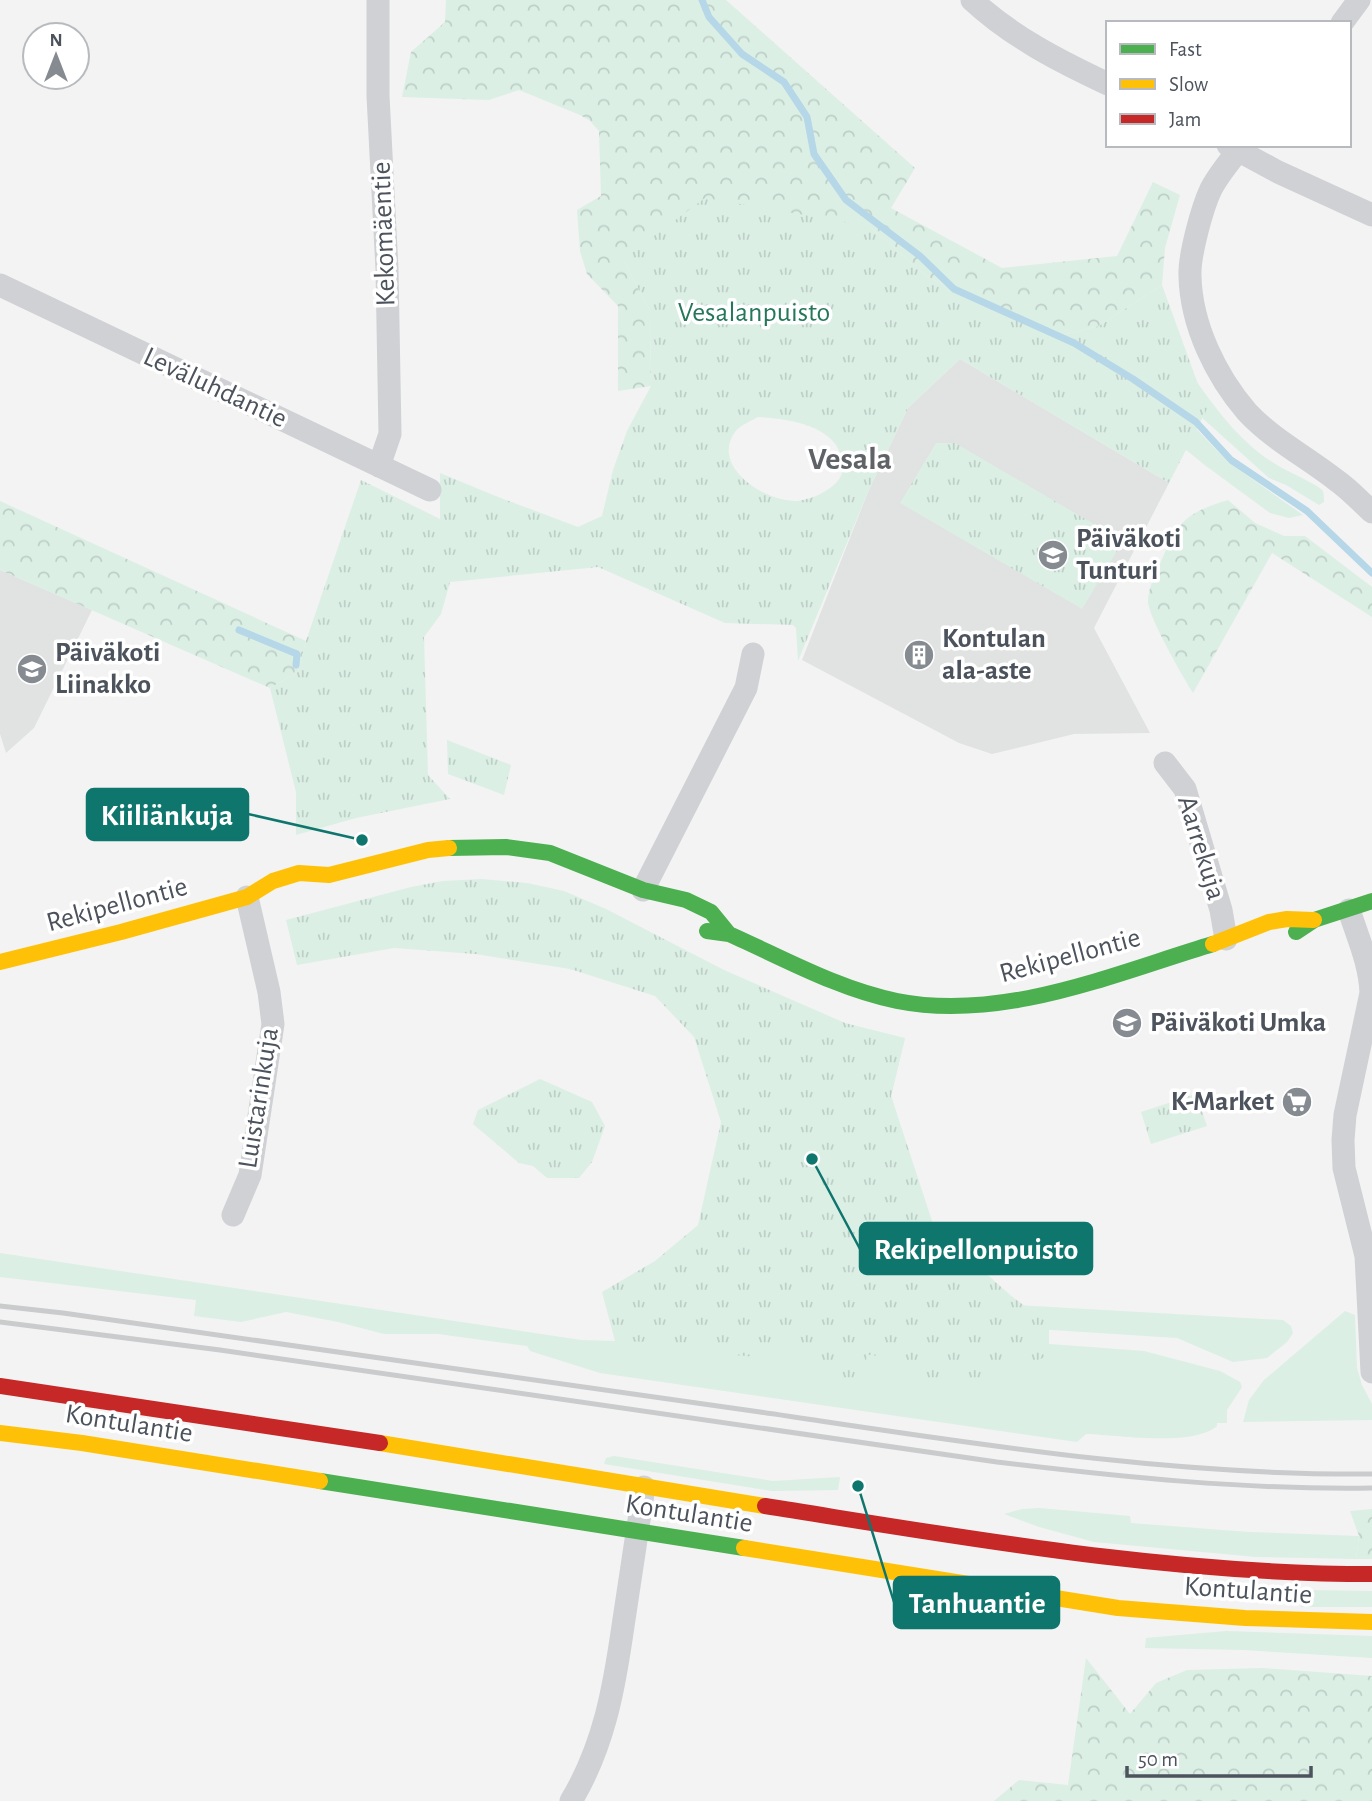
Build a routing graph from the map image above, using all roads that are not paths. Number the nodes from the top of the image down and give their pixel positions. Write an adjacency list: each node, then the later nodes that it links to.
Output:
1 (378, 0): 9 (street, Kekomäentie)
2 (972, 0): 5 (street)
3 (1359, 0): 4 (street)
4 (1343, 21)
5 (1106, 83)
6 (1236, 147): 7 (street); 11 (street)
7 (1372, 215)
8 (0, 285): 9 (street, Leväluhdantie)
9 (379, 466): 10 (street, Leväluhdantie)
10 (430, 490)
11 (1372, 512)
12 (753, 654): 16 (street)
13 (1165, 763): 25 (street, Aarrekuja)
14 (329, 875): 15 (main road, Rekipellontie); 16 (main road, Rekipellontie); 17 (main road, Rekipellontie)
15 (312, 887)
16 (643, 890): 21 (main road, Rekipellontie); 24 (main road, Rekipellontie)
17 (247, 897): 18 (main road, Rekipellontie); 28 (main road, Rekipellontie); 29 (street, Luistarinkuja)
18 (277, 900)
19 (1372, 901): 20 (main road, Rekipellontie)
20 (1349, 910): 22 (main road, Rekipellontie); 30 (street)
21 (669, 912)
22 (1314, 920): 25 (main road, Rekipellontie); 26 (main road, Rekipellontie)
23 (694, 927): 24 (main road, Rekipellontie)
24 (729, 934): 25 (main road, Rekipellontie)
25 (1226, 939): 27 (main road, Rekipellontie)
26 (1280, 940)
27 (1263, 944)
28 (0, 962)
29 (233, 1215)
30 (1372, 1372)
31 (0, 1386): 33 (main road, Kontulantie)
32 (0, 1433): 34 (main road, Kontulantie)
33 (644, 1487): 34 (street); 35 (main road, Kontulantie)
34 (637, 1532): 36 (main road, Kontulantie); 37 (street)
35 (1372, 1574)
36 (1372, 1622)
37 (570, 1801)

